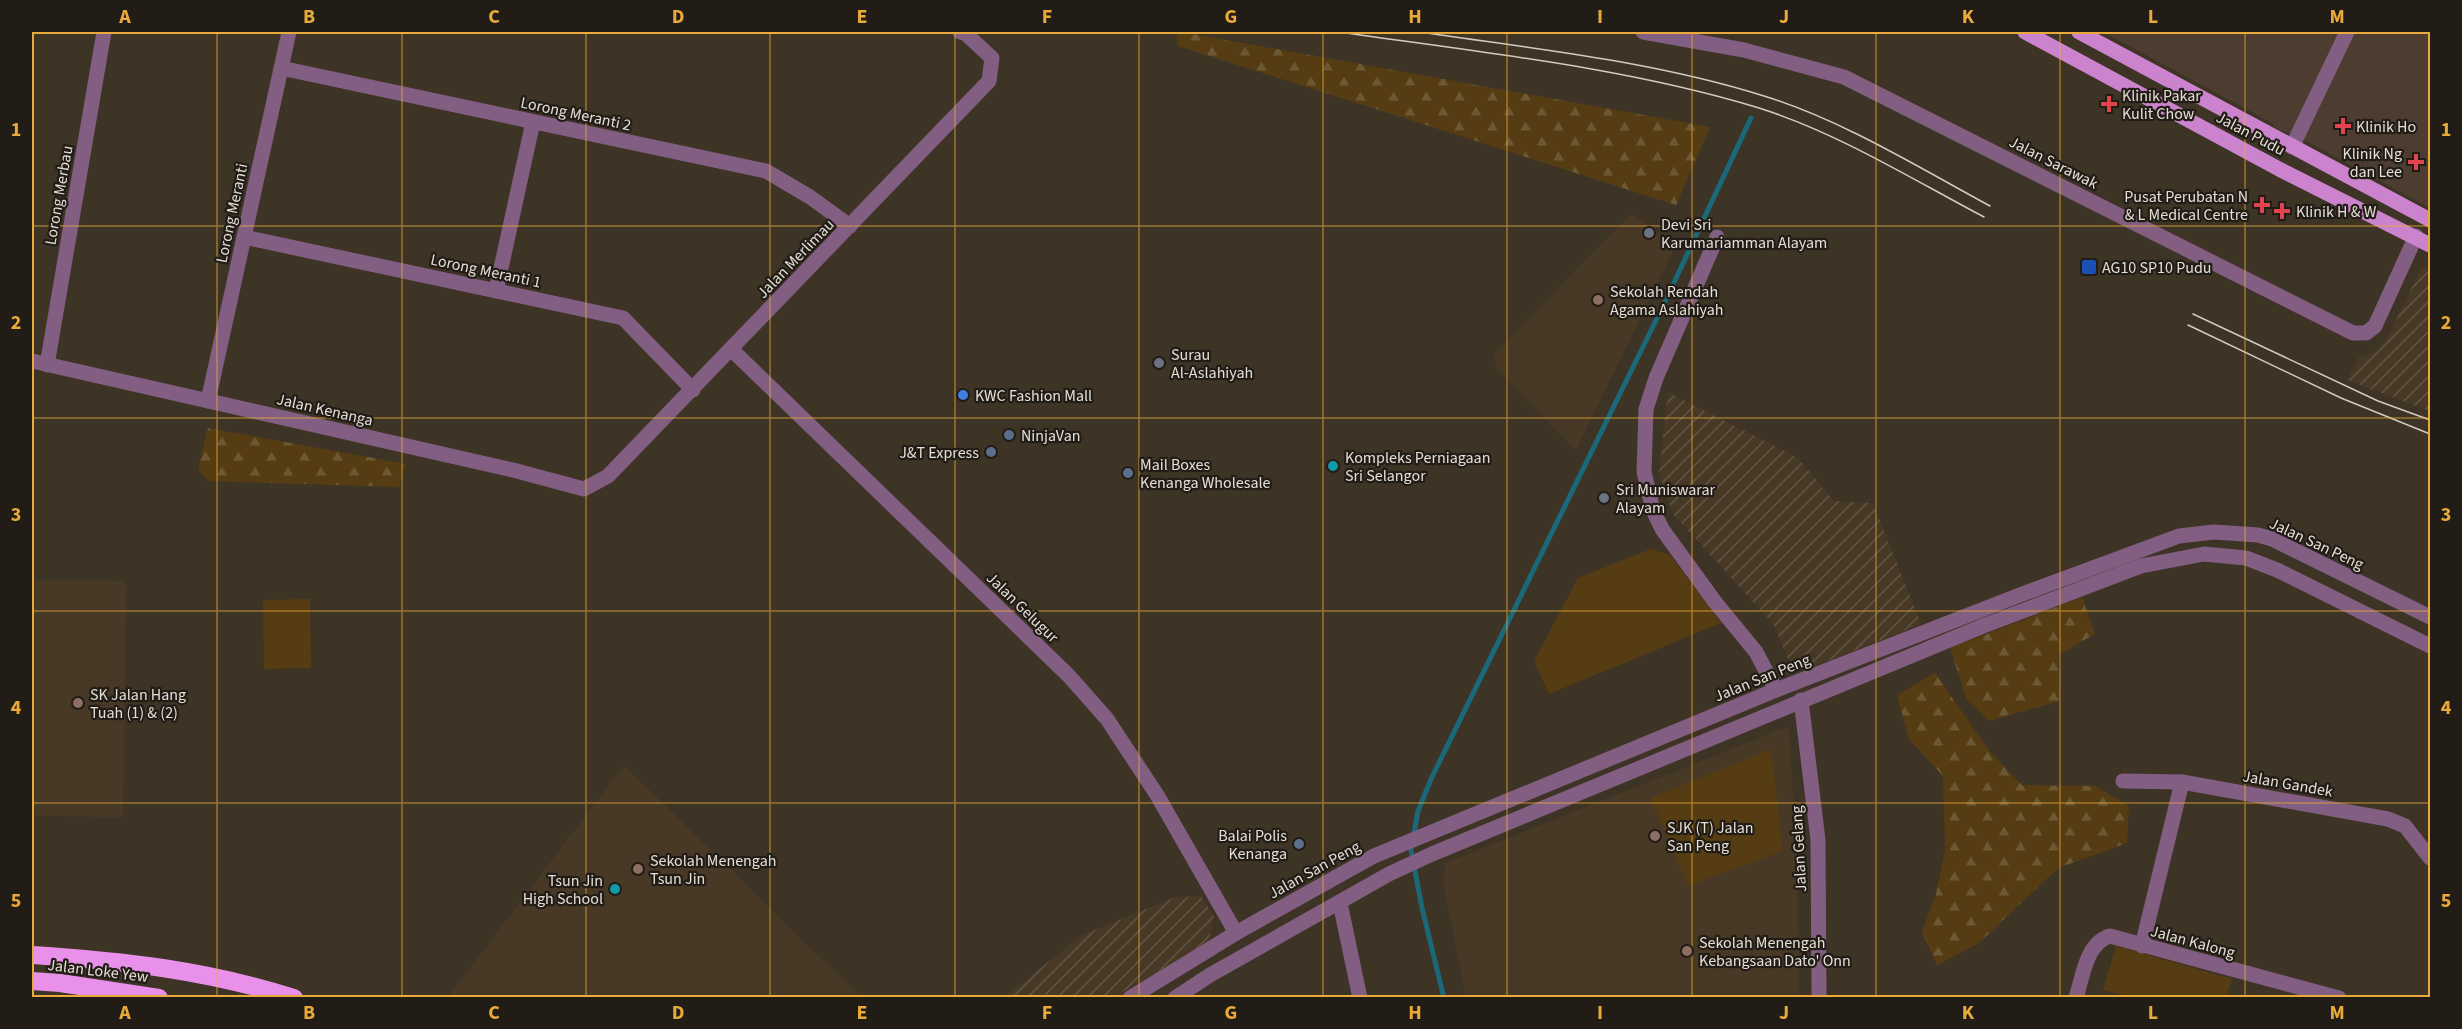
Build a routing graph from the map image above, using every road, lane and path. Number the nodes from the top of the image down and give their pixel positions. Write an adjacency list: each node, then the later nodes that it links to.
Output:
1 (104, 32): 20 (street, Lorong Merbau)
2 (289, 32): 8 (street, Lorong Meranti)
3 (960, 32): 12 (street, Jalan Merlimau)
4 (1643, 32): 13 (street, Jalan Sarawak)
5 (2025, 32): 13 (main road, Jalan Pudu)
6 (2079, 32): 10 (main road, Jalan Pudu)
7 (2347, 32): 10 (street)
8 (281, 68): 9 (street, Lorong Meranti 2); 14 (street, Lorong Meranti)
9 (533, 122): 12 (street, Lorong Meranti 2); 17 (street)
10 (2292, 147): 11 (main road, Jalan Pudu)
11 (2430, 220)
12 (850, 226): 18 (street, Jalan Merlimau)
13 (2416, 236): 16 (main road, Jalan Pudu)
14 (244, 237): 17 (street, Lorong Meranti 1); 22 (street, Lorong Meranti)
15 (1717, 237): 26 (street)
16 (2430, 245)
17 (496, 291): 21 (street, Lorong Meranti 1)
18 (732, 350): 21 (street, Jalan Merlimau); 32 (street, Jalan Gelugur)
19 (32, 361): 20 (street, Jalan Kenanga)
20 (47, 365): 22 (street, Jalan Kenanga)
21 (693, 390): 23 (street, Jalan Merlimau)
22 (208, 401): 23 (street, Jalan Kenanga)
23 (608, 476)
24 (2430, 617): 26 (street, Jalan San Peng)
25 (2430, 646): 27 (street)
26 (1776, 690): 32 (street, Jalan San Peng)
27 (1801, 700): 31 (street); 43 (street, Jalan Gelang)
28 (2123, 781): 29 (street, Jalan Gandek)
29 (2182, 782): 30 (street, Jalan Gandek); 34 (street)
30 (2430, 858)
31 (1340, 903): 33 (street); 42 (street)
32 (1236, 933): 33 (street); 36 (street); 40 (street, Jalan San Peng)
33 (1278, 937): 36 (street)
34 (2142, 946): 44 (street, Jalan Kalong); 45 (street, Jalan Kalong)
35 (32, 955): 39 (highway)
36 (1210, 975): 41 (street)
37 (32, 981): 38 (highway, Jalan Loke Yew)
38 (159, 998)
39 (294, 998)
40 (1130, 998)
41 (1175, 998)
42 (1360, 998)
43 (1819, 998)
44 (2076, 998)
45 (2339, 998)

